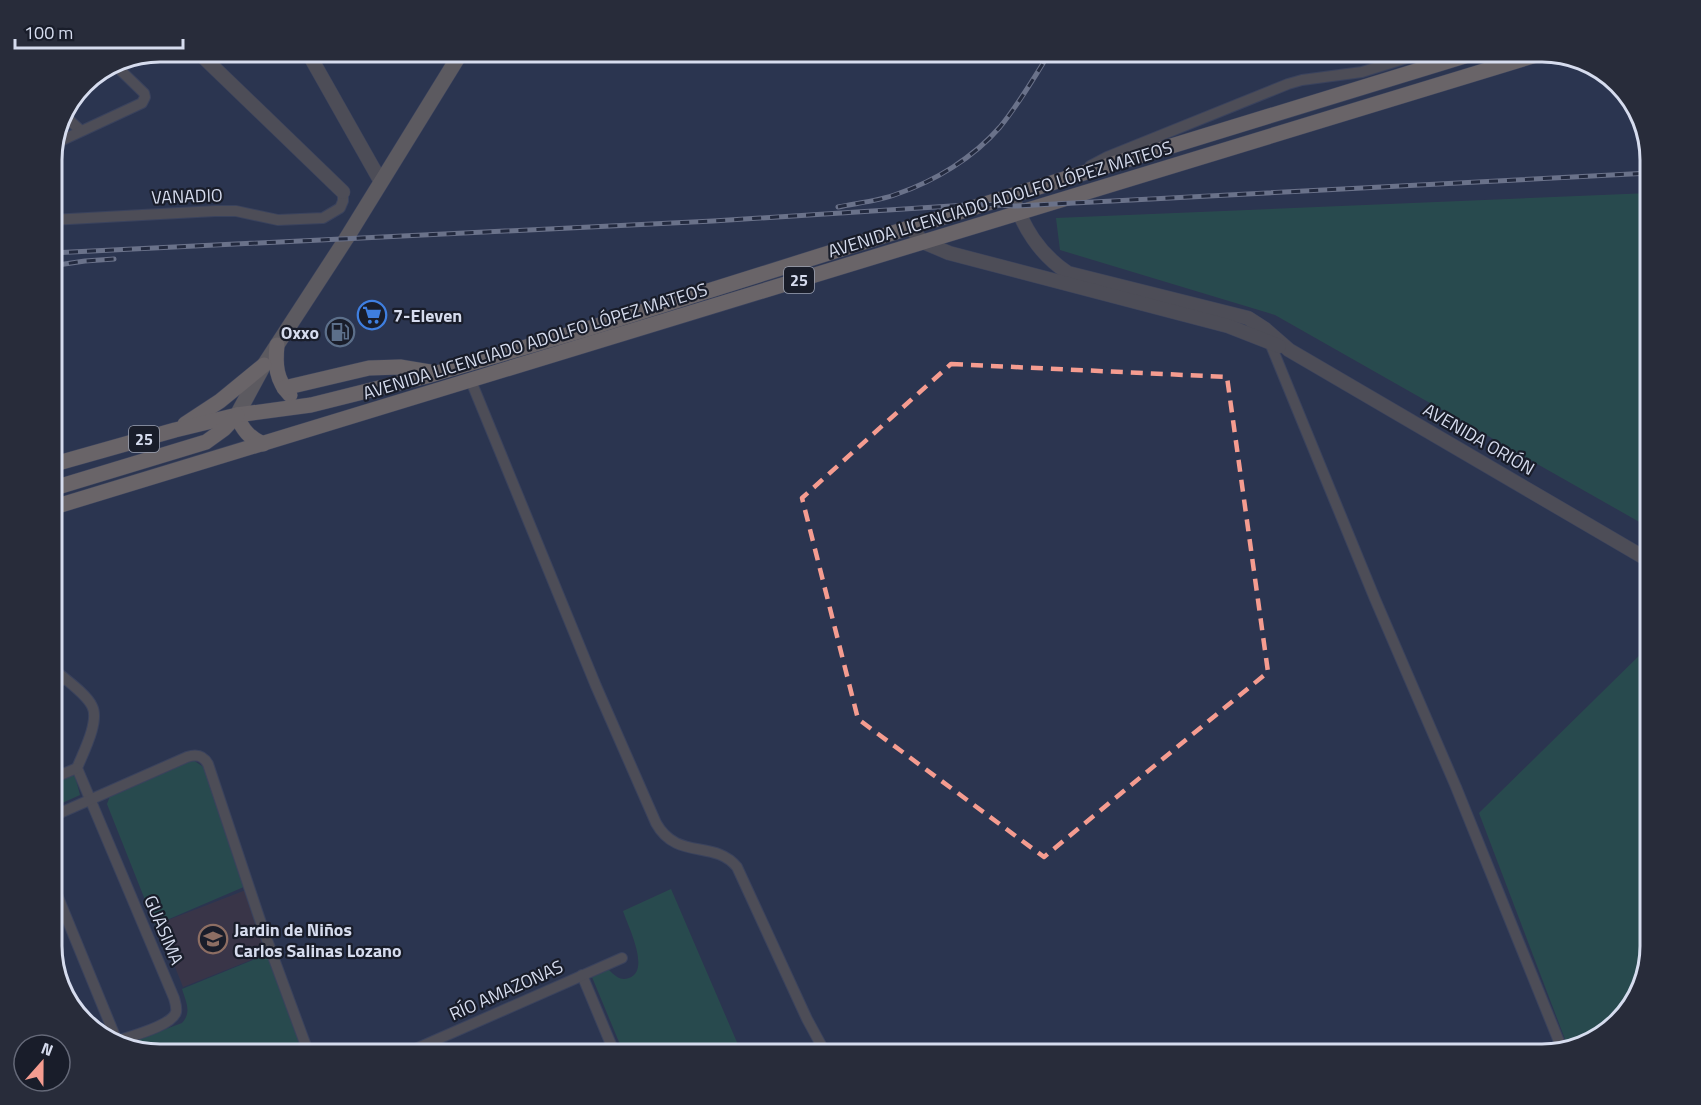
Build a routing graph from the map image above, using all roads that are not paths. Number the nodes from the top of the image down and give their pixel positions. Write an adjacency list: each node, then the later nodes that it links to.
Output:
1 (210, 62): 13 (street)
2 (314, 62): 12 (street)
3 (455, 62): 12 (main road)
4 (1393, 62): 11 (street)
5 (1445, 62): 11 (main road, AVENIDA LICENCIADO ADOLFO LÓPEZ MATEOS / 25)
6 (1513, 62): 15 (main road, AVENIDA LICENCIADO ADOLFO LÓPEZ MATEOS / 25)
7 (120, 70): 9 (street)
8 (70, 121): 9 (street)
9 (80, 130): 10 (street)
10 (64, 138)
11 (1077, 175): 14 (main road, AVENIDA LICENCIADO ADOLFO LÓPEZ MATEOS / 25); 15 (street)
12 (381, 182): 22 (main road)
13 (342, 192): 17 (street, VANADIO)
14 (1012, 195): 16 (street, AVENIDA ORIÓN); 18 (main road, AVENIDA LICENCIADO ADOLFO LÓPEZ MATEOS / 25)
15 (1066, 198): 16 (main road, AVENIDA LICENCIADO ADOLFO LÓPEZ MATEOS / 25)
16 (1019, 213): 19 (main road, AVENIDA LICENCIADO ADOLFO LÓPEZ MATEOS / 25); 20 (street, AVENIDA ORIÓN)
17 (62, 219)
18 (910, 227): 19 (street, AVENIDA ORIÓN); 24 (main road, AVENIDA LICENCIADO ADOLFO LÓPEZ MATEOS / 25)
19 (923, 242): 20 (street, AVENIDA ORIÓN); 25 (main road, AVENIDA LICENCIADO ADOLFO LÓPEZ MATEOS / 25)
20 (1066, 278): 21 (street, AVENIDA ORIÓN)
21 (1268, 336): 34 (street, AVENIDA ORIÓN); 45 (street)
22 (277, 345): 23 (main road); 26 (main road)
23 (264, 365): 28 (main road); 29 (main road)
24 (436, 373): 26 (main road); 27 (main road, AVENIDA LICENCIADO ADOLFO LÓPEZ MATEOS / 25)
25 (471, 381): 30 (main road, AVENIDA LICENCIADO ADOLFO LÓPEZ MATEOS / 25); 49 (street)
26 (284, 388): 27 (main road)
27 (311, 405): 28 (main road, AVENIDA LICENCIADO ADOLFO LÓPEZ MATEOS / 25)
28 (237, 416): 29 (main road, AVENIDA LICENCIADO ADOLFO LÓPEZ MATEOS / 25); 30 (main road); 32 (main road)
29 (175, 430): 31 (main road, AVENIDA LICENCIADO ADOLFO LÓPEZ MATEOS / 25)
30 (263, 444): 33 (main road, AVENIDA LICENCIADO ADOLFO LÓPEZ MATEOS / 25)
31 (62, 462)
32 (62, 486)
33 (62, 505)
34 (1640, 555)
35 (64, 679): 36 (street)
36 (77, 768): 37 (street); 38 (street)
37 (62, 774)
38 (92, 800): 39 (street); 44 (street, GUASIMA); 46 (street)
39 (62, 812)
40 (62, 913): 43 (street)
41 (622, 958): 42 (street, RÍO AMAZONAS)
42 (582, 975): 47 (street, RÍO AMAZONAS); 48 (street)
43 (113, 1031)
44 (127, 1037)
45 (1559, 1042)
46 (305, 1044)
47 (427, 1044)
48 (611, 1044)
49 (821, 1044)

